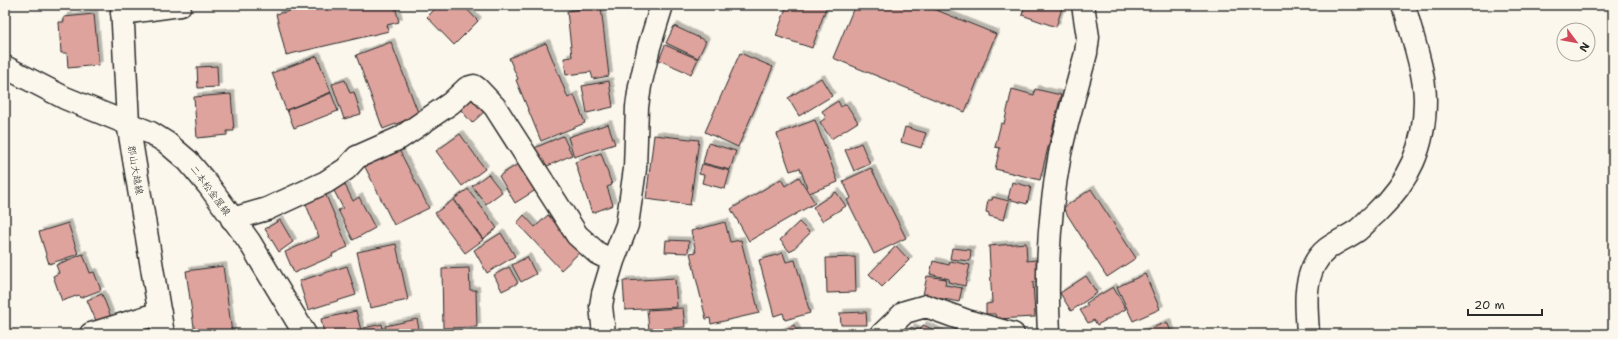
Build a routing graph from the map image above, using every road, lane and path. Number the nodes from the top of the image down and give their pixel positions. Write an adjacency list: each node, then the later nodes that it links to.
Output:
1 (180, 5): 5 (street)
2 (662, 5): 9 (street)
3 (1083, 5): 17 (street)
4 (1404, 5): 18 (street)
5 (122, 9): 7 (street, 郡山大越線)
6 (5, 67): 7 (street, 二本松金屋線)
7 (128, 124): 8 (street, 二本松金屋線); 10 (street, 郡山大越線)
8 (232, 219): 9 (street); 13 (street, 二本松金屋線)
9 (613, 261): 14 (street)
10 (160, 313): 11 (street); 12 (street, 郡山大越線)
11 (91, 334)
12 (163, 334)
13 (305, 334)
14 (604, 334)
15 (882, 334): 16 (street)
16 (1013, 334)
17 (1049, 334)
18 (1308, 334)

